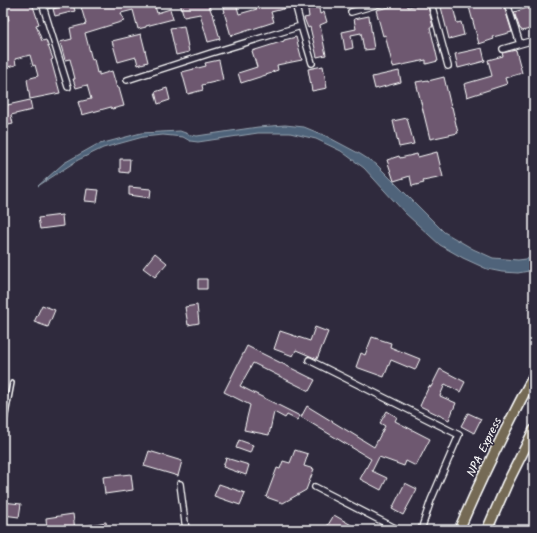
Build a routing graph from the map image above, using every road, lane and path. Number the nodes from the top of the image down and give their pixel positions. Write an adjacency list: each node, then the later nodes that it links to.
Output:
1 (61, 3): 6 (street)
2 (295, 3): 8 (street)
3 (382, 3): 7 (street)
4 (432, 3): 13 (street)
5 (507, 3): 10 (street)
6 (43, 5): 15 (street)
7 (351, 12)
8 (301, 26): 12 (street); 14 (street)
9 (534, 40): 10 (street)
10 (520, 44): 11 (street)
11 (503, 49)
12 (312, 63)
13 (448, 66)
14 (127, 80)
15 (68, 87)
16 (308, 360): 25 (street)
17 (534, 376): 26 (main road, NPA Express)
18 (12, 383): 20 (lane)
19 (534, 430): 27 (main road)
20 (3, 431)
21 (180, 484): 23 (street)
22 (315, 487): 24 (street)
23 (186, 530)
24 (399, 530)
25 (421, 530)
26 (459, 530)
27 (487, 530)

